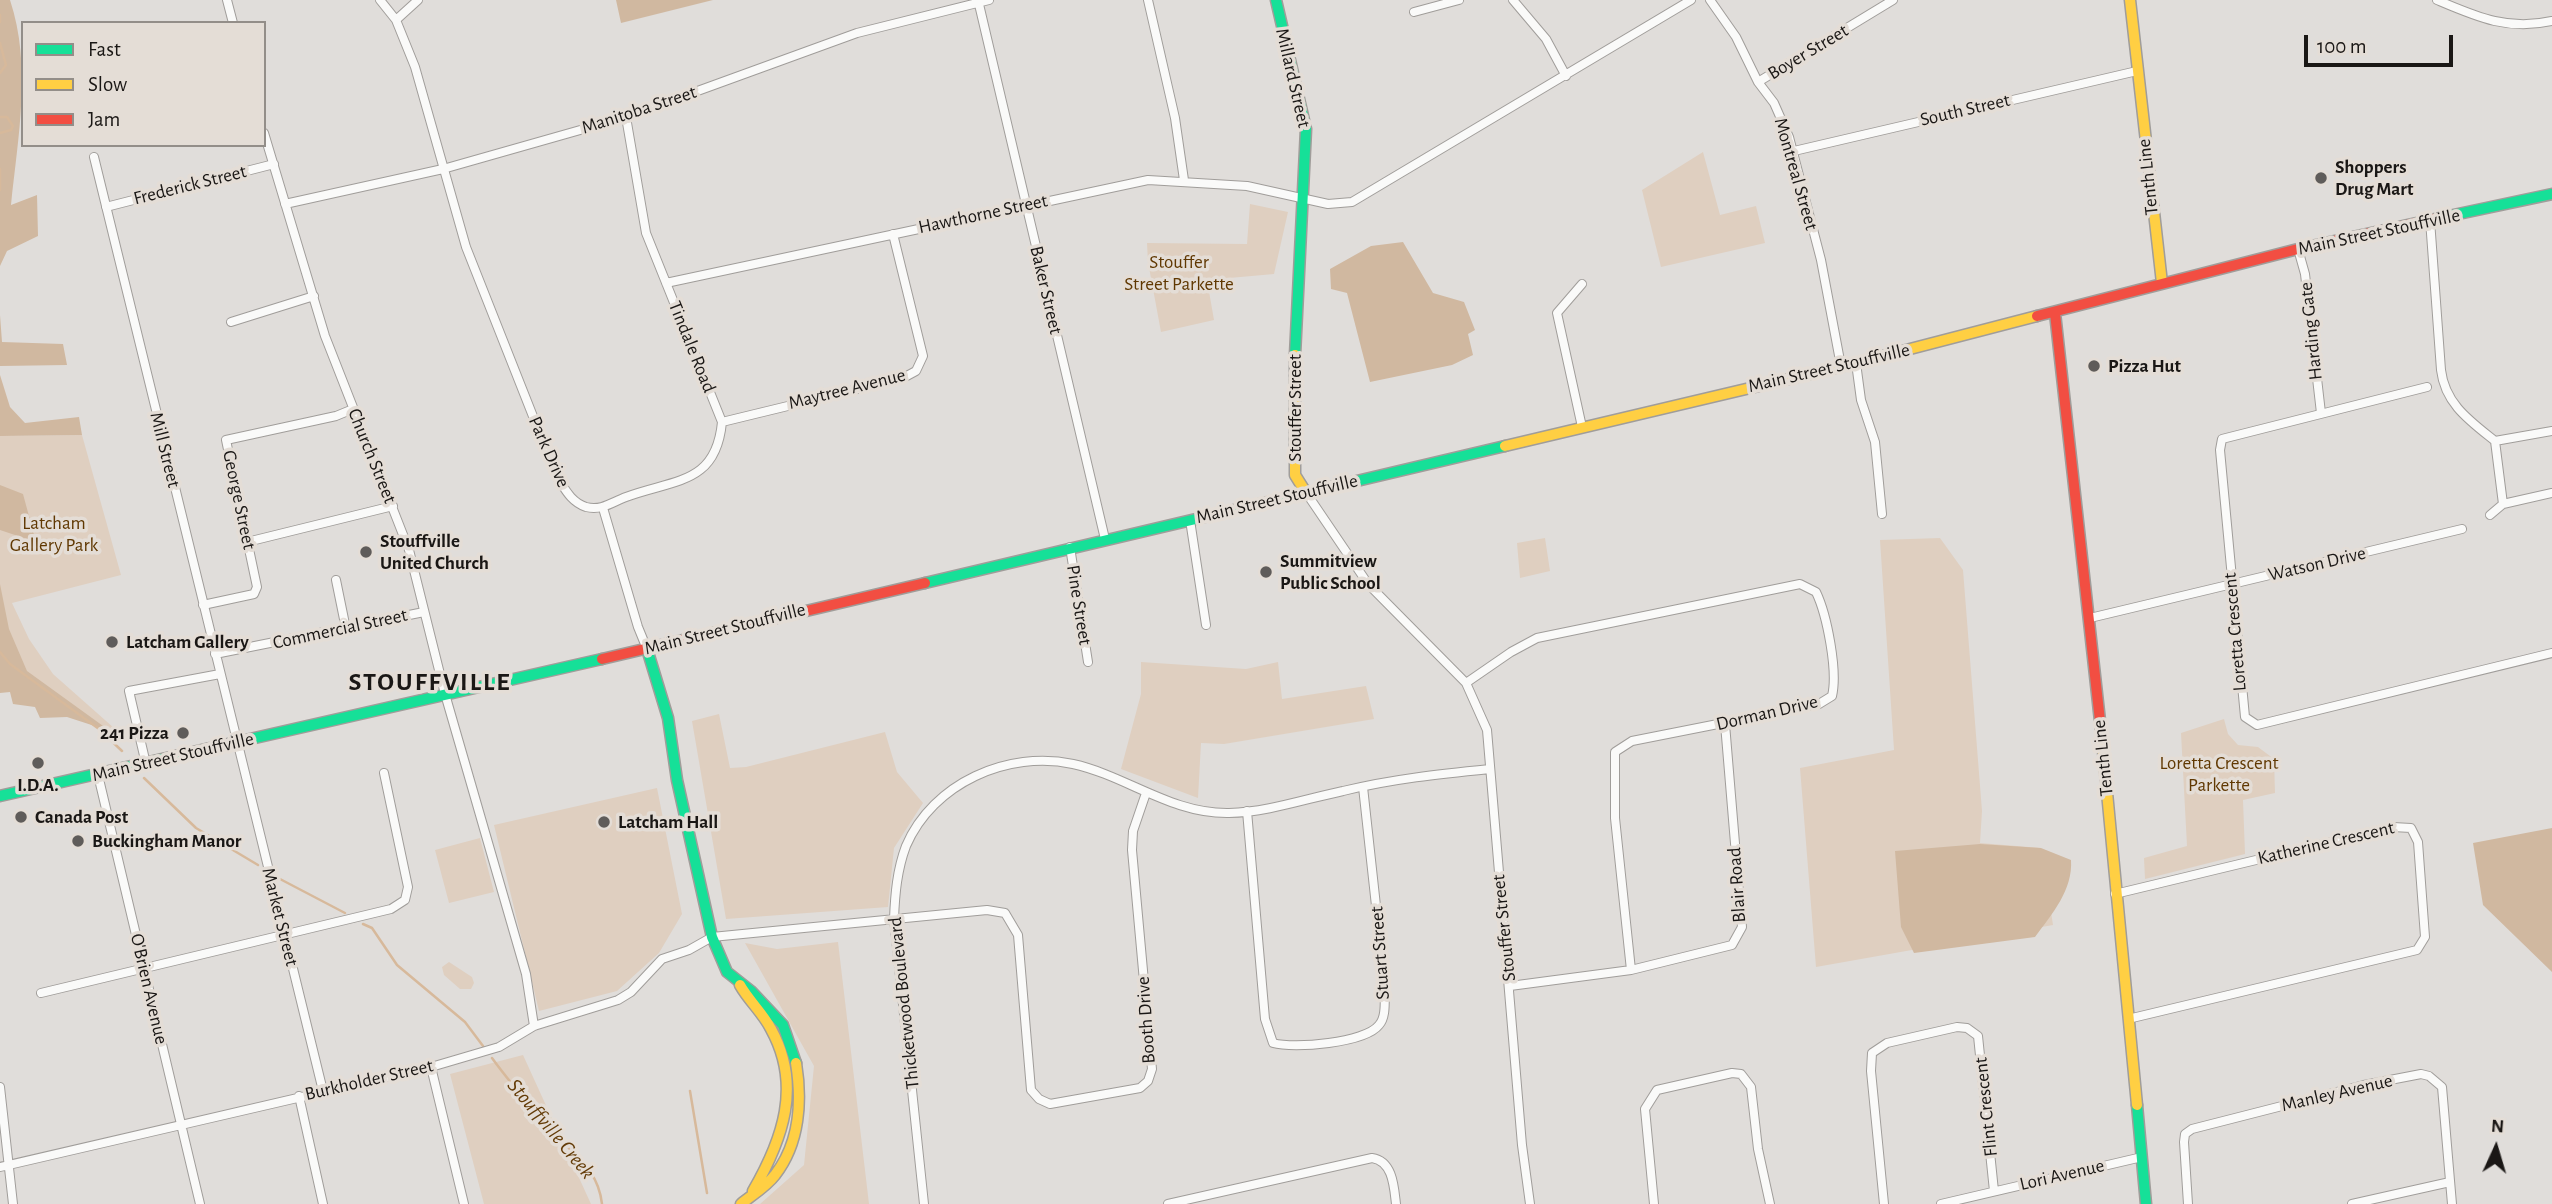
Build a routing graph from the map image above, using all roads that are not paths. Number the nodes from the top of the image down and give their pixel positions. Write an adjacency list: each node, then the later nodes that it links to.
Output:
1 (227, 0): 17 (street)
2 (380, 0): 16 (street, Park Drive)
3 (418, 0): 16 (street)
4 (989, 0): 14 (street, Manitoba Street)
5 (1148, 0): 28 (street)
6 (1276, 0): 30 (main road, Millard Street)
7 (1459, 0): 15 (street)
8 (1513, 0): 20 (street)
9 (1691, 0): 20 (street)
10 (1710, 0): 21 (street, Montreal Street)
11 (1894, 0): 21 (street, Boyer Street)
12 (2130, 0): 19 (main road, Tenth Line)
13 (2437, 0): 18 (street)
14 (979, 1): 22 (street, Manitoba Street); 32 (street, Baker Street)
15 (1414, 12)
16 (396, 20): 27 (street, Park Drive)
17 (232, 21)
18 (2552, 21)
19 (2137, 71): 24 (street, South Street); 38 (main road, Tenth Line)
20 (1566, 76): 30 (street)
21 (1758, 82): 24 (street, Montreal Street)
22 (626, 117): 27 (street, Manitoba Street); 37 (street, Tindale Road)
23 (266, 139): 26 (street, Church Street)
24 (1794, 151): 44 (street, Montreal Street)
25 (94, 157): 33 (street, Mill Street)
26 (274, 164): 31 (street, Church Street); 33 (street, Frederick Street)
27 (443, 169): 31 (street, Manitoba Street); 56 (street, Park Drive)
28 (1184, 180): 30 (street, Hawthorne Street); 32 (street, Hawthorne Street)
29 (2552, 194): 34 (main road, Main Street Stouffville)
30 (1301, 199): 52 (main road, Stouffer Street)
31 (285, 204): 40 (street, Church Street)
32 (1026, 205): 35 (street, Hawthorne Street); 61 (street, Baker Street)
33 (106, 207): 66 (street, Mill Street)
34 (2430, 220): 36 (main road, Main Street Stouffville); 51 (street)
35 (893, 233): 37 (street, Hawthorne Street); 48 (street, Maytree Avenue)
36 (2298, 249): 38 (main road, Main Street Stouffville); 47 (street, Harding Gate)
37 (666, 282): 48 (street, Tindale Road)
38 (2162, 283): 41 (main road, Main Street Stouffville)
39 (1582, 284): 49 (street)
40 (314, 296): 42 (street); 46 (street, Church Street)
41 (2055, 313): 43 (main road, Main Street Stouffville); 68 (main road, Tenth Line)
42 (231, 322)
43 (1856, 363): 44 (main road, Main Street Stouffville); 57 (street)
44 (1841, 366): 49 (main road, Main Street Stouffville)
45 (2427, 387): 47 (street, Loretta Crescent)
46 (353, 409): 55 (street, Church Street); 62 (street, George Street)
47 (2321, 413): 65 (street, Loretta Crescent)
48 (722, 422): 56 (street)
49 (1582, 427): 52 (main road, Main Street Stouffville)
50 (2552, 432): 51 (street)
51 (2495, 440): 54 (street)
52 (1305, 491): 59 (main road, Main Street Stouffville); 76 (street, Stouffer Street)
53 (2552, 493): 54 (street)
54 (2503, 504): 58 (street)
55 (393, 506): 62 (street); 67 (street, Church Street)
56 (603, 508): 71 (street)
57 (1882, 514)
58 (2490, 515)
59 (1190, 520): 61 (main road, Main Street Stouffville); 69 (street)
60 (2462, 529): 65 (street, Watson Drive)
61 (1105, 538): 63 (main road, Main Street Stouffville)
62 (247, 542): 66 (street, George Street)
63 (1070, 547): 71 (main road, Main Street Stouffville); 74 (street, Pine Street)
64 (336, 580): 70 (street)
65 (2231, 584): 68 (street, Watson Drive); 72 (street, Loretta Crescent)
66 (203, 605): 73 (street, Mill Street)
67 (424, 612): 70 (street, Commercial Street); 77 (street, Church Street)
68 (2090, 618): 88 (main road, Tenth Line)
69 (1206, 625)
70 (346, 629): 73 (street, Commercial Street)
71 (647, 649): 77 (main road, Main Street Stouffville); 91 (main road)
72 (2552, 653)
73 (215, 654): 75 (street, Mill Street)
74 (1087, 662)
75 (220, 674): 79 (street, Mill Street); 80 (street)
76 (1466, 683): 78 (street, Dorman Drive); 81 (street, Stouffer Street)
77 (445, 694): 79 (main road, Main Street Stouffville); 97 (street, Church Street)
78 (1725, 724): 93 (street, Blair Road); 93 (street, Dorman Drive)
79 (236, 742): 80 (main road, Main Street Stouffville); 90 (street, Market Street)
80 (146, 764): 83 (main road, Main Street Stouffville)
81 (1490, 769): 84 (street, Thicketwood Boulevard); 94 (street, Stouffer Street)
82 (384, 773): 90 (street)
83 (99, 775): 86 (main road, Main Street Stouffville); 92 (street, O'Brien Avenue)
84 (1363, 787): 87 (street, Thicketwood Boulevard); 87 (street, Stuart Street)
85 (1146, 793): 87 (street, Thicketwood Boulevard); 89 (street, Thicketwood Boulevard); 89 (street, Booth Drive)
86 (0, 794)
87 (1247, 811)
88 (2115, 894): 96 (main road, Tenth Line); 96 (street, Katherine Crescent)
89 (894, 919): 91 (street); 112 (street, Thicketwood Boulevard)
90 (285, 935): 92 (street); 100 (street, Market Street)
91 (712, 937): 97 (street, Burkholder Street); 107 (main road)
92 (145, 969): 95 (street); 102 (street, O'Brien Avenue)
93 (1631, 970): 94 (street, Blair Road)
94 (1510, 986): 115 (street, Stouffer Street)
95 (41, 993)
96 (2128, 1019): 103 (main road, Tenth Line)
97 (534, 1026): 98 (street, Burkholder Street)
98 (431, 1067): 100 (street, Burkholder Street); 111 (street)
99 (0, 1087): 104 (street)
100 (323, 1091): 101 (street, Burkholder Street)
101 (299, 1096): 102 (street, Burkholder Street); 110 (street)
102 (180, 1124): 104 (street, Burkholder Street); 109 (street, O'Brien Avenue)
103 (2142, 1157): 106 (street, Lori Avenue); 120 (main road, Tenth Line)
104 (5, 1166): 108 (street)
105 (2450, 1182): 121 (street, Manley Avenue); 122 (street); 123 (street, Manley Avenue)
106 (1994, 1191): 118 (street, Flint Crescent); 119 (street, Lori Avenue)
107 (744, 1202)
108 (13, 1204)
109 (200, 1204)
110 (323, 1204)
111 (464, 1204)
112 (924, 1204)
113 (1168, 1204): 114 (street)
114 (1396, 1204)
115 (1530, 1204)
116 (1654, 1204): 117 (street)
117 (1770, 1204)
118 (1884, 1204)
119 (1941, 1204)
120 (2146, 1204)
121 (2188, 1204)
122 (2352, 1204)
123 (2452, 1204)

